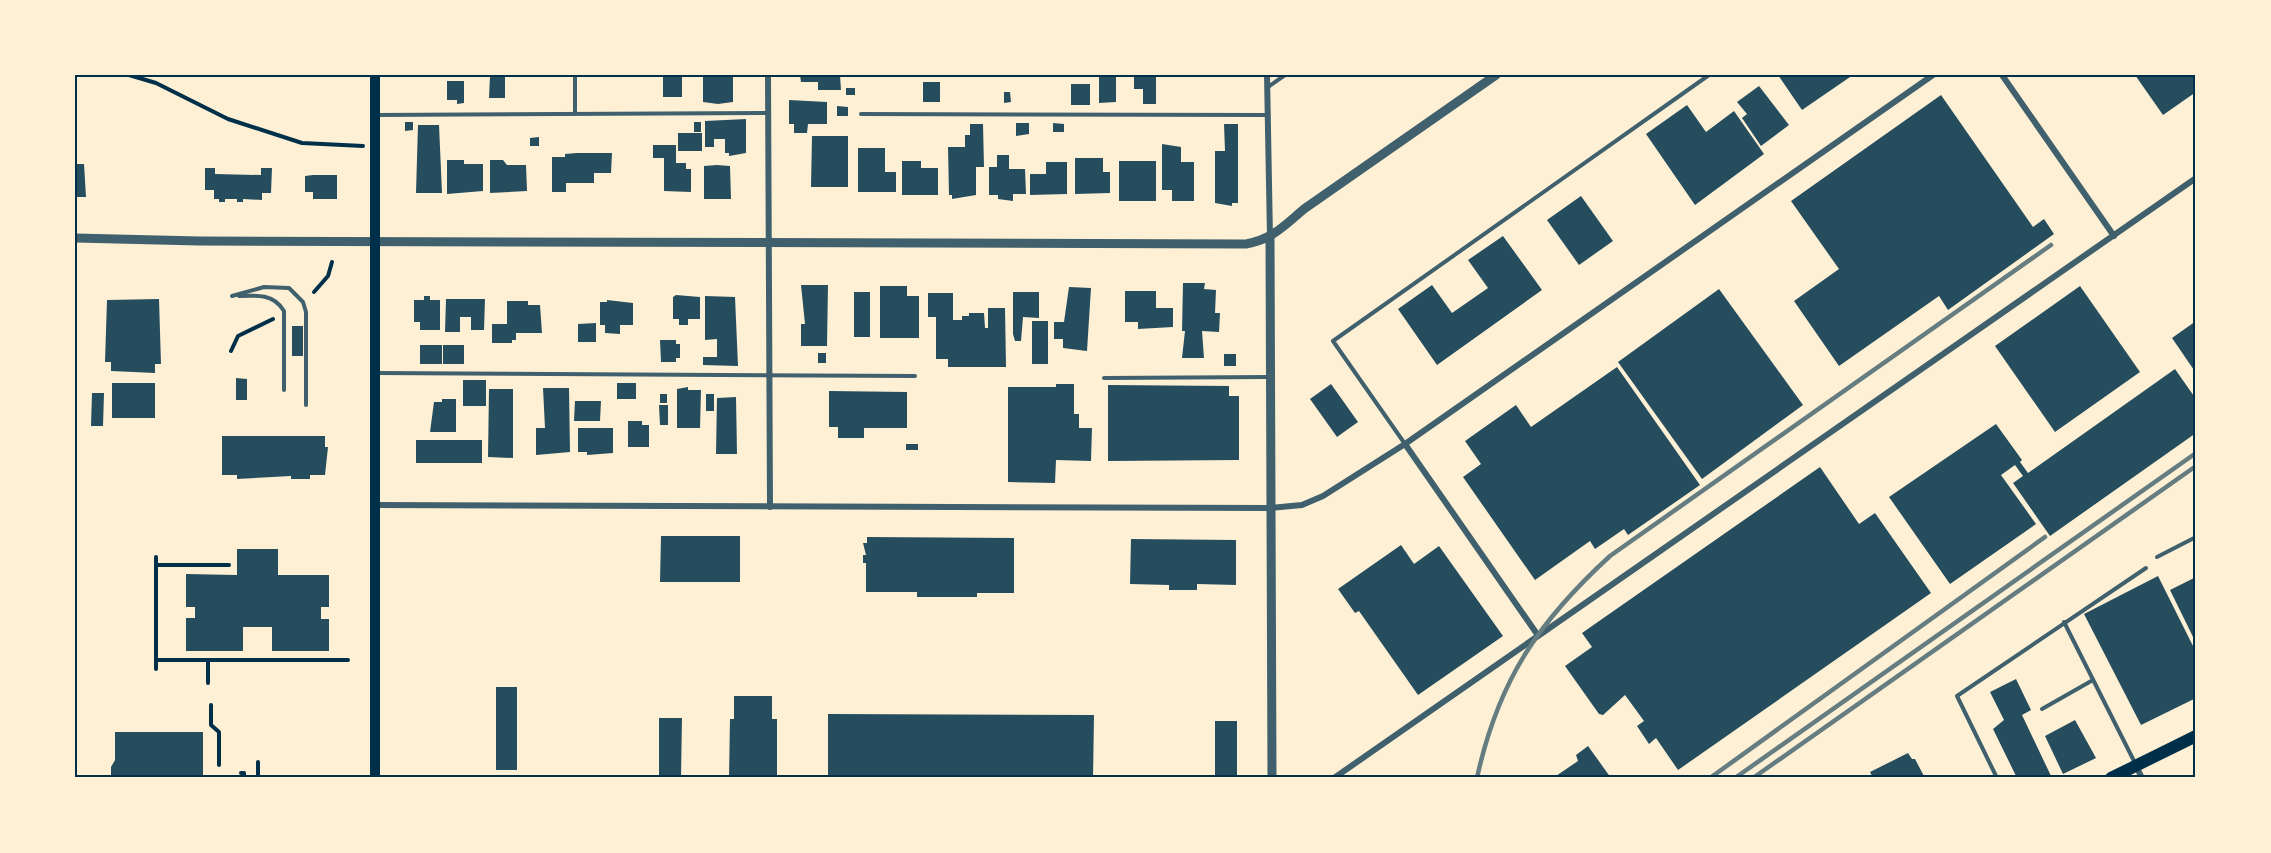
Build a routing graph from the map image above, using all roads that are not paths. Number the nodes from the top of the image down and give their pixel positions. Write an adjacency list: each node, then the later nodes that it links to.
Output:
1 (375, 75): 14 (main road)
2 (575, 75): 12 (lane)
3 (768, 75): 11 (street)
4 (1268, 75): 10 (street)
5 (1285, 75): 10 (lane)
6 (1496, 75): 18 (street)
7 (1709, 75): 29 (lane)
8 (1933, 75): 29 (street)
9 (2002, 75): 17 (street)
10 (1268, 87): 15 (street)
11 (768, 113): 12 (lane); 21 (street)
12 (575, 114): 14 (lane)
13 (861, 114): 15 (lane)
14 (375, 115): 20 (main road)
15 (1268, 115): 18 (street)
16 (2196, 178): 17 (street)
17 (2114, 236): 37 (street)
18 (1270, 237): 21 (street); 25 (street)
19 (75, 238): 20 (street)
20 (375, 241): 21 (street); 22 (main road)
21 (769, 243): 23 (street)
22 (375, 373): 23 (lane); 30 (main road)
23 (770, 376): 24 (lane); 31 (street)
24 (915, 376)
25 (1270, 376): 26 (lane); 32 (street)
26 (1104, 378)
27 (284, 390): 28 (lane)
28 (306, 405)
29 (1405, 444): 32 (street); 37 (street)
30 (375, 505): 31 (street); 42 (main road)
31 (770, 507): 32 (street)
32 (1270, 508): 43 (street)
33 (2196, 537): 34 (lane)
34 (2157, 557)
35 (2146, 568): 36 (lane)
36 (2064, 622): 38 (lane); 45 (lane)
37 (1537, 634): 44 (street)
38 (2093, 680): 39 (lane); 41 (lane)
39 (2042, 709)
40 (2196, 736): 41 (main road)
41 (2136, 766): 46 (main road); 47 (street)
42 (375, 778)
43 (1272, 778)
44 (1334, 778)
45 (1997, 778)
46 (2112, 778)
47 (2142, 778)

